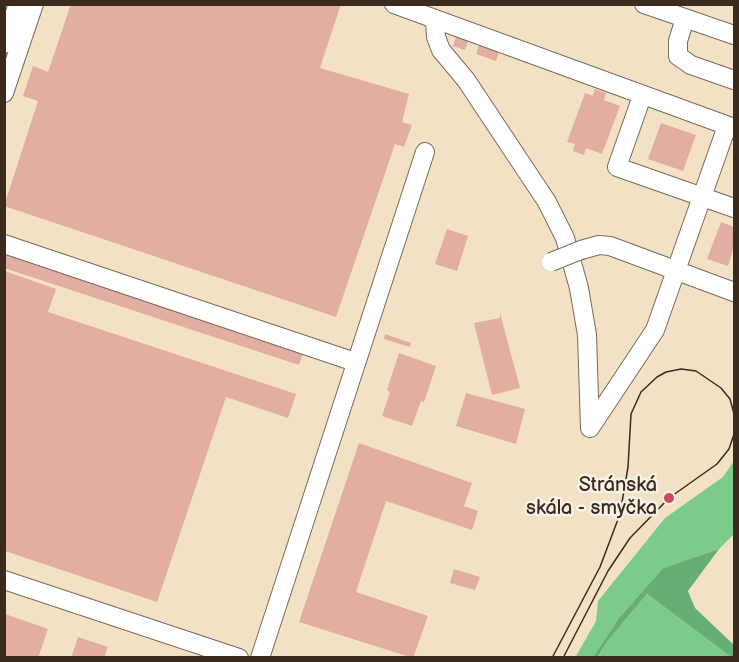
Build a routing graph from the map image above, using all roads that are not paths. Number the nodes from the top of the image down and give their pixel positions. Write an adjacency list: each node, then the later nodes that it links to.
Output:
1 (18, 4): 8 (lane)
2 (34, 4): 10 (lane)
3 (394, 4): 6 (lane)
4 (644, 4): 5 (lane)
5 (685, 18): 7 (lane); 9 (lane)
6 (435, 20): 11 (lane); 18 (lane)
7 (735, 35)
8 (4, 44)
9 (735, 80)
10 (4, 93)
11 (642, 96): 12 (lane); 14 (lane)
12 (731, 127): 14 (lane)
13 (425, 152): 20 (lane)
14 (702, 196): 15 (lane); 18 (lane)
15 (735, 208)
16 (4, 243): 20 (lane)
17 (551, 261): 18 (lane, bridge)
18 (677, 270): 19 (lane)
19 (735, 292)
20 (355, 362): 23 (lane)
21 (4, 580): 22 (lane)
22 (239, 657)
23 (260, 657)

